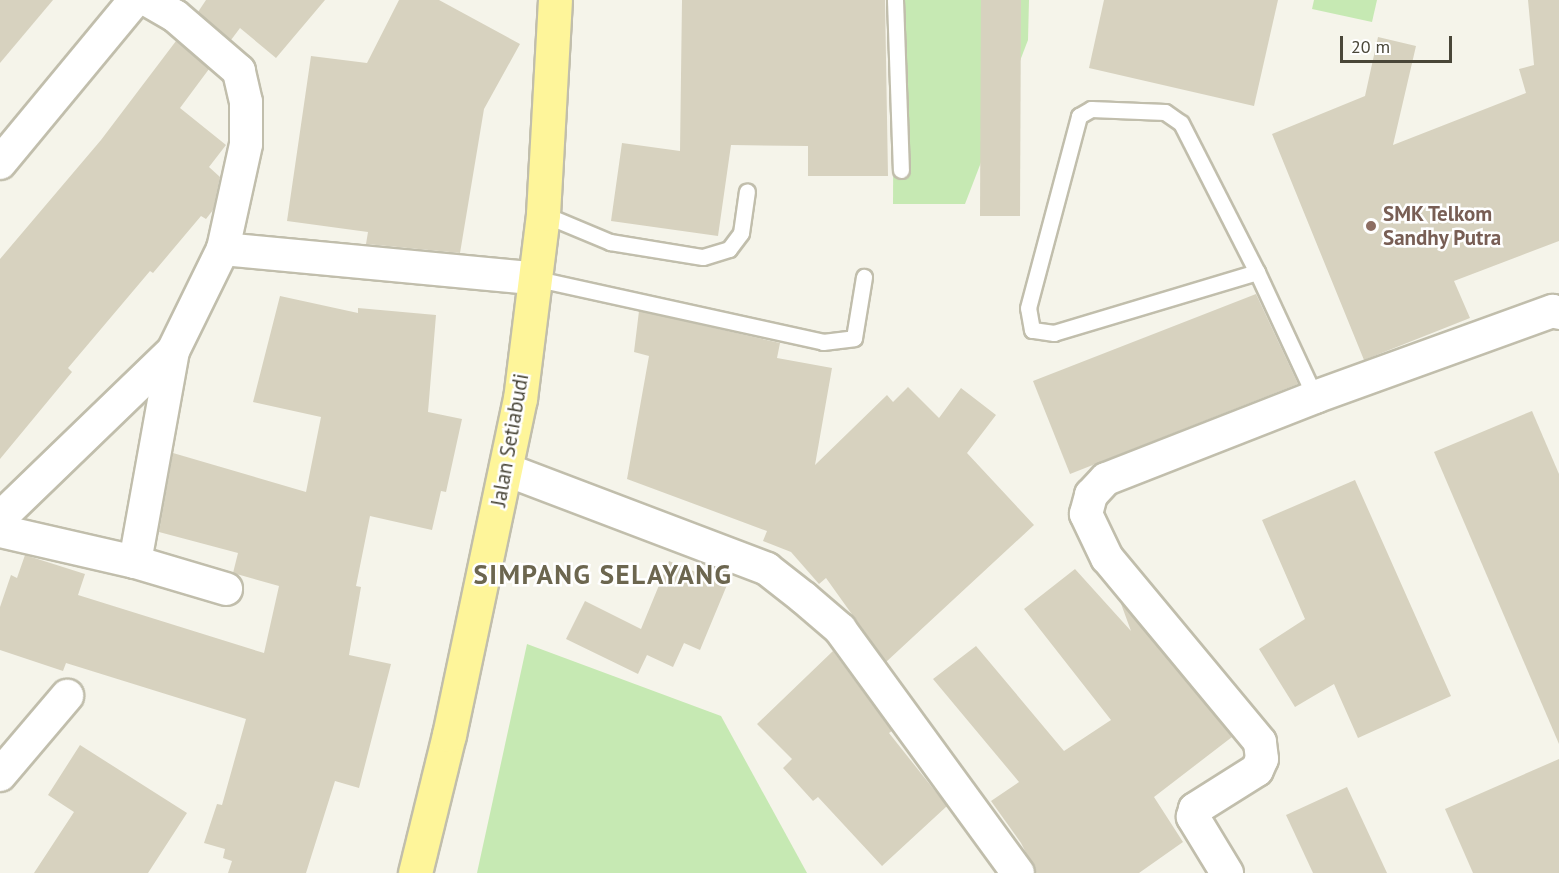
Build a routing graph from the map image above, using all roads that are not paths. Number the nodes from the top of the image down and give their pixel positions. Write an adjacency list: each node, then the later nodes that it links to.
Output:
1 (135, 0): 5 (street)
2 (147, 0): 9 (street)
3 (555, 0): 8 (main road, Jalan Setiabudi)
4 (895, 0): 6 (lane)
5 (0, 163)
6 (901, 170)
7 (747, 191): 8 (lane)
8 (543, 214): 12 (main road, Jalan Setiabudi)
9 (222, 249): 12 (street); 14 (street)
10 (1257, 272): 10 (lane); 15 (lane)
11 (864, 277): 12 (lane)
12 (532, 278): 16 (main road, Jalan Setiabudi)
13 (1559, 313): 15 (street)
14 (174, 351): 17 (street); 19 (street)
15 (1315, 397): 25 (street)
16 (507, 470): 23 (main road, Jalan Setiabudi); 24 (street)
17 (0, 518)
18 (0, 531): 19 (street)
19 (135, 562): 20 (street)
20 (226, 589)
21 (67, 696): 22 (street)
22 (0, 775)
23 (415, 873)
24 (1018, 873)
25 (1227, 873)

